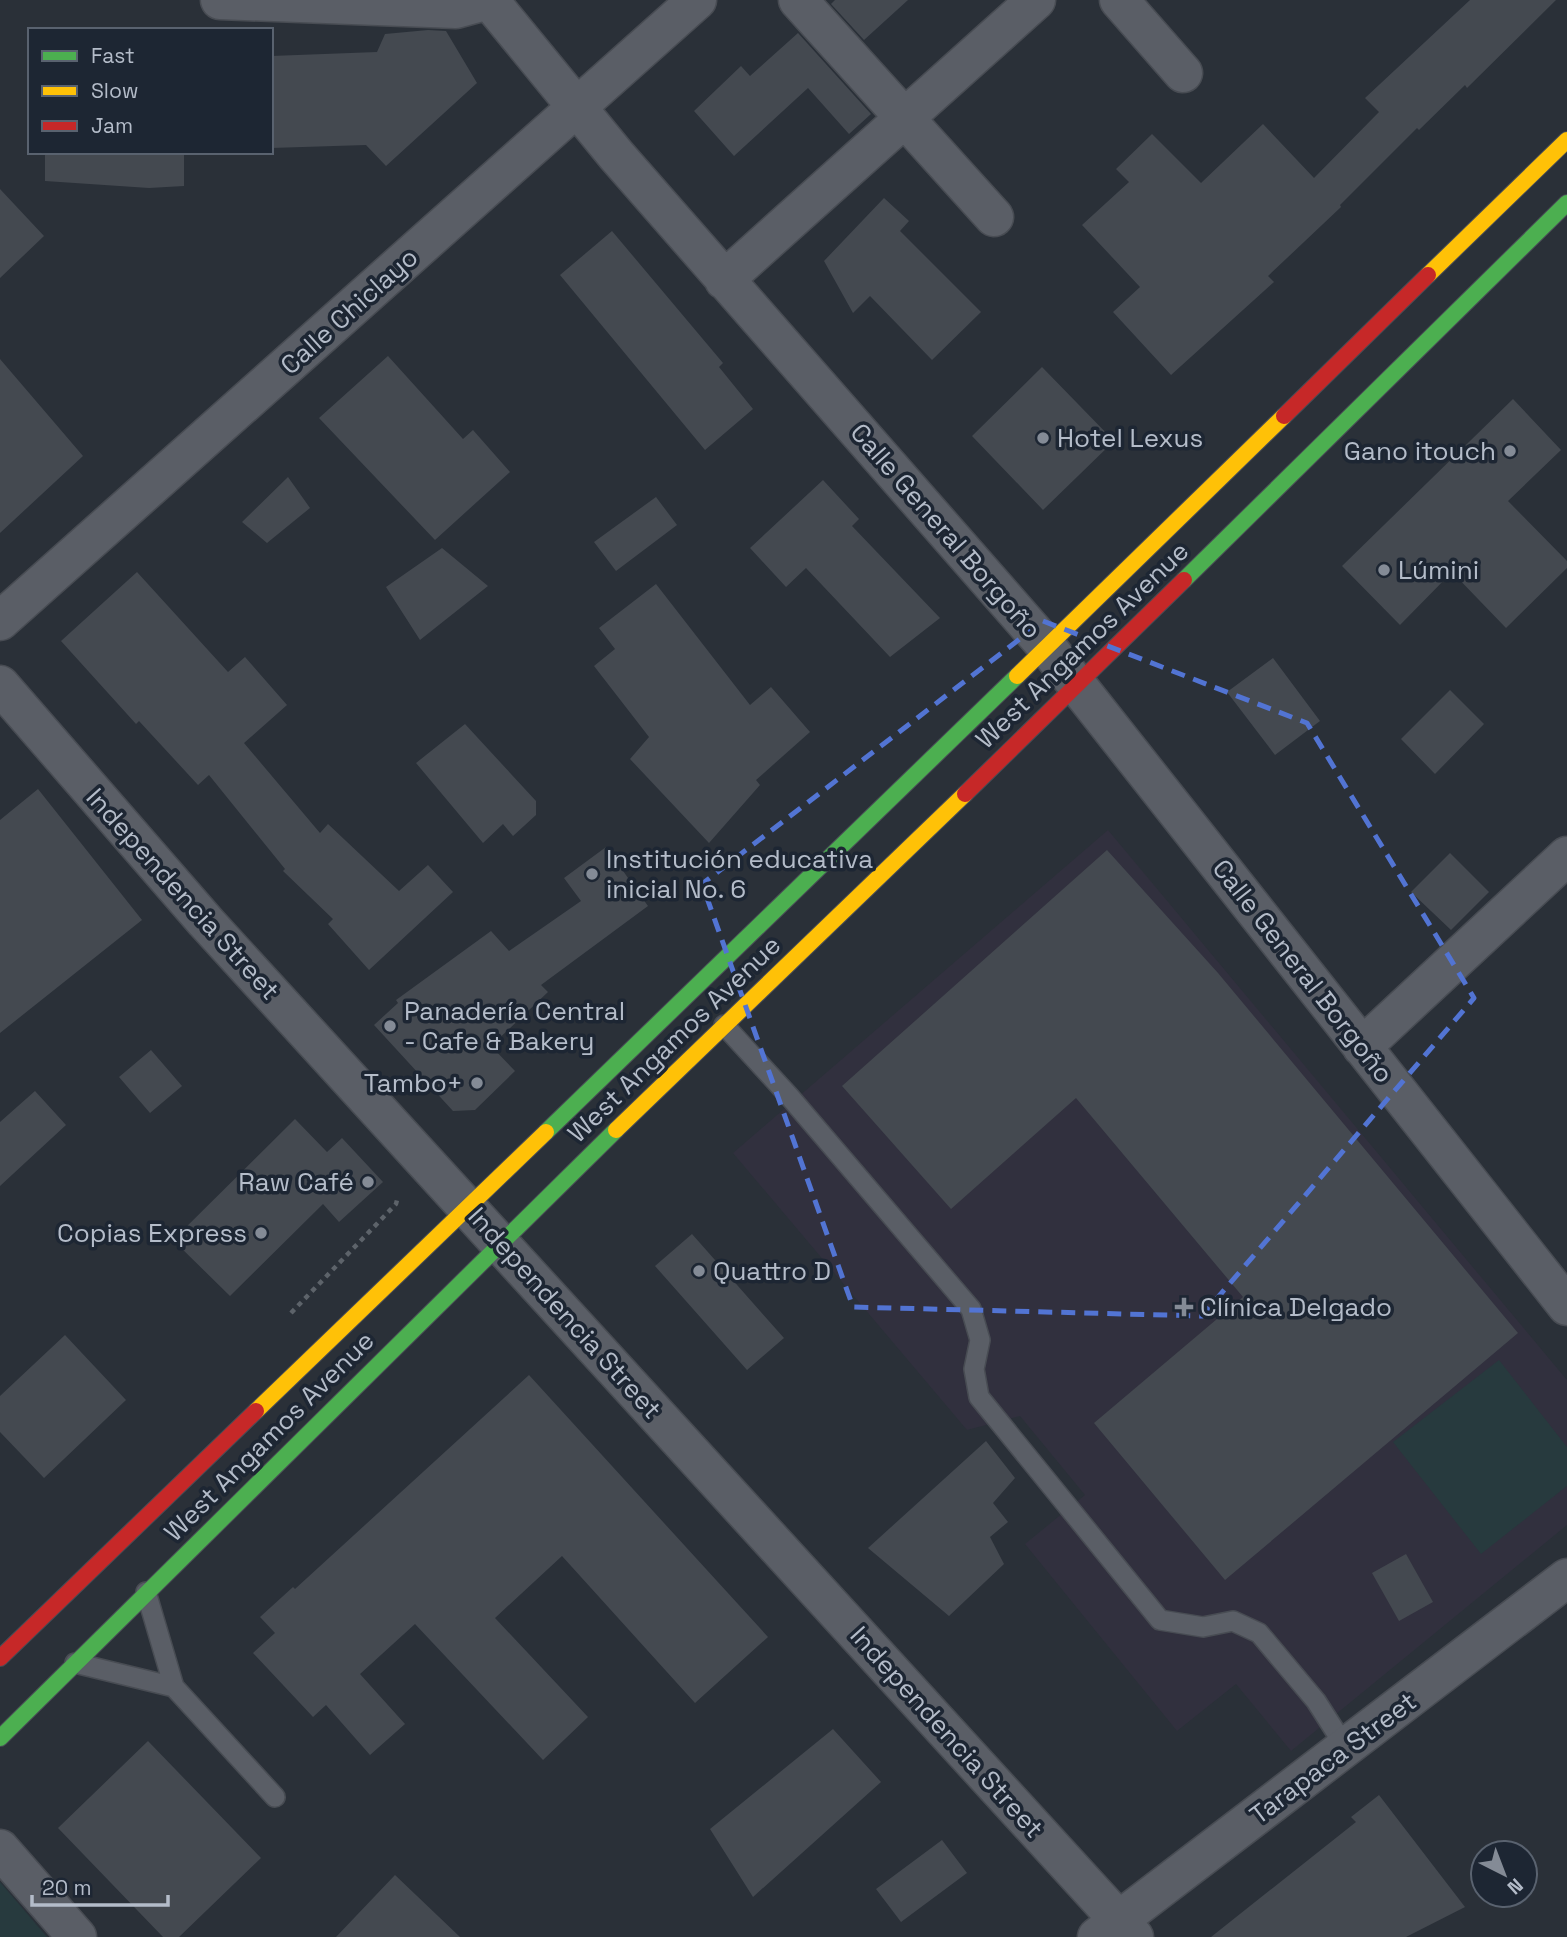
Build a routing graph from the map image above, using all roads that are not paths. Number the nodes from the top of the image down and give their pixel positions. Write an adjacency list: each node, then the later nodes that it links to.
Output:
1 (220, 0): 2 (street, Calle General Borgoño)
2 (489, 0): 8 (street, Calle General Borgoño)
3 (697, 0): 8 (street, Calle Chiclayo)
4 (798, 0): 9 (street)
5 (1036, 0): 9 (street)
6 (1119, 0): 7 (street)
7 (1183, 74)
8 (576, 108): 13 (street, Calle General Borgoño); 14 (street, Calle Chiclayo)
9 (905, 118): 12 (street); 13 (street)
10 (1567, 140): 15 (main road, West Angamos Avenue)
11 (1567, 203): 17 (main road, West Angamos Avenue)
12 (994, 217)
13 (724, 280): 15 (street, Calle General Borgoño)
14 (0, 621)
15 (1048, 647): 17 (street, Calle General Borgoño); 21 (main road, West Angamos Avenue)
16 (0, 685): 21 (street, Independencia Street)
17 (1077, 686): 19 (main road, West Angamos Avenue); 20 (street, Calle General Borgoño)
18 (1567, 856): 20 (street)
19 (724, 1025): 22 (main road, West Angamos Avenue); 30 (lane)
20 (1362, 1047): 23 (street, Calle General Borgoño)
21 (468, 1207): 22 (street, Independencia Street); 26 (main road, West Angamos Avenue)
22 (500, 1241): 25 (main road, West Angamos Avenue); 33 (street, Independencia Street)
23 (1567, 1306)
24 (1567, 1578): 30 (street, Tarapaca Street)
25 (146, 1592): 27 (main road, West Angamos Avenue); 28 (lane)
26 (0, 1658)
27 (75, 1664): 28 (lane); 29 (main road, West Angamos Avenue)
28 (174, 1687): 31 (lane)
29 (0, 1738)
30 (1346, 1748): 33 (street, Tarapaca Street)
31 (275, 1797)
32 (0, 1849): 34 (street)
33 (1117, 1931)
34 (76, 1937)

